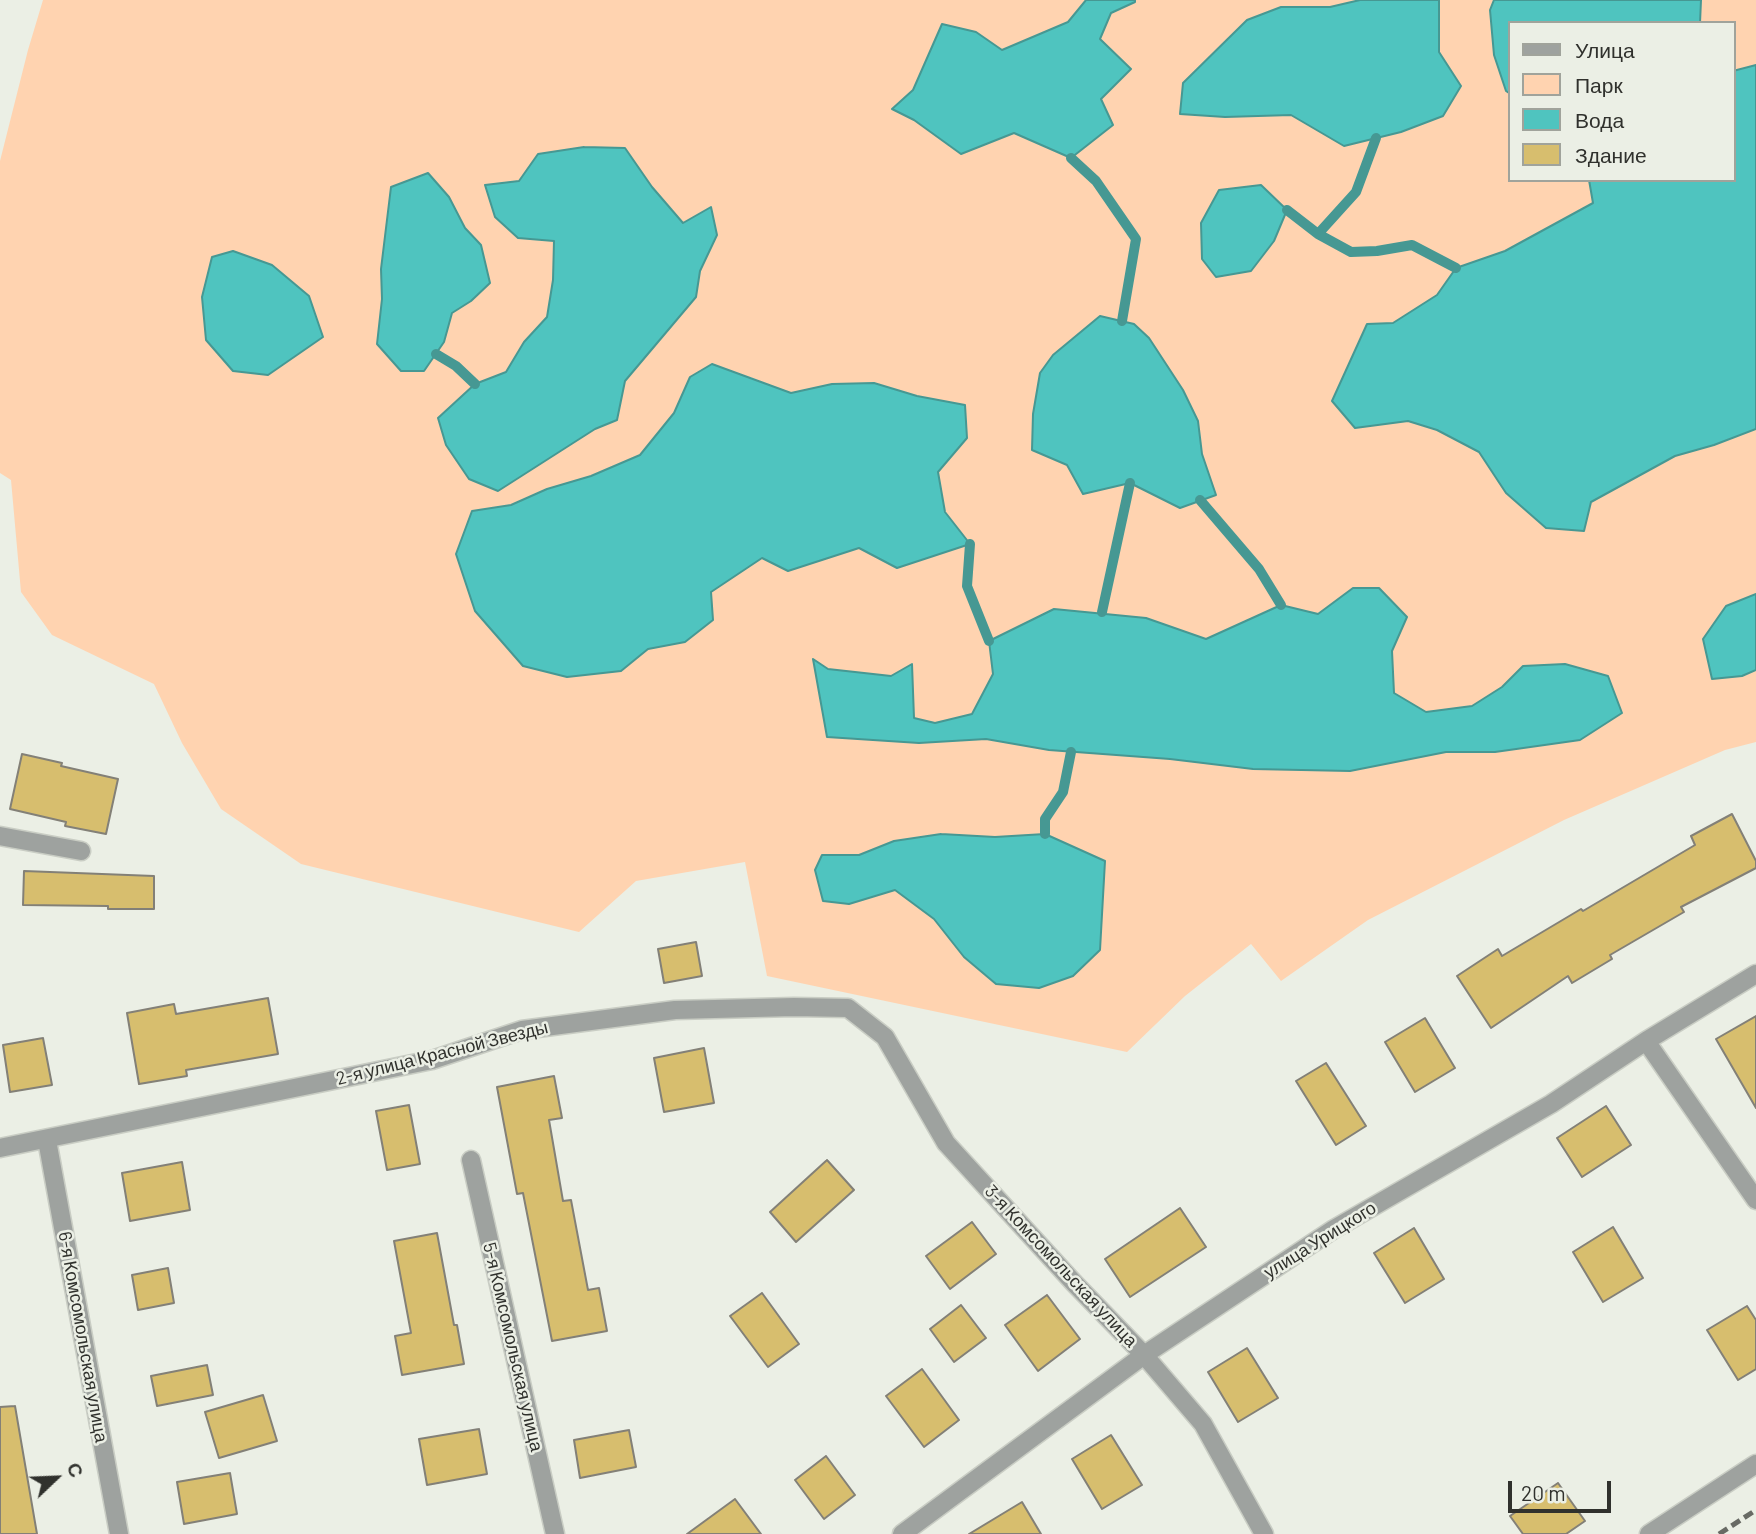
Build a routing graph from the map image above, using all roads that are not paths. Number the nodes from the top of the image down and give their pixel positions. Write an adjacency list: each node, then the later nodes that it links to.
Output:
1 (0, 836): 2 (street)
2 (81, 851)
3 (1756, 974): 5 (street, улица Урицкого)
4 (848, 1008): 6 (street, 2-я улица Красной Звезды); 10 (street, 3-я Комсомольская улица)
5 (1646, 1041): 9 (street); 10 (street, улица Урицкого)
6 (47, 1140): 7 (street, 2-я улица Красной Звезды); 12 (street, 6-я Комсомольская улица)
7 (0, 1148)
8 (471, 1160): 13 (street, 5-я Комсомольская улица)
9 (1756, 1200)
10 (1144, 1355): 14 (street, улица Урицкого); 15 (street, 3-я Комсомольская улица)
11 (1756, 1464): 16 (street)
12 (120, 1534)
13 (555, 1534)
14 (902, 1534)
15 (1264, 1534)
16 (1649, 1534)

